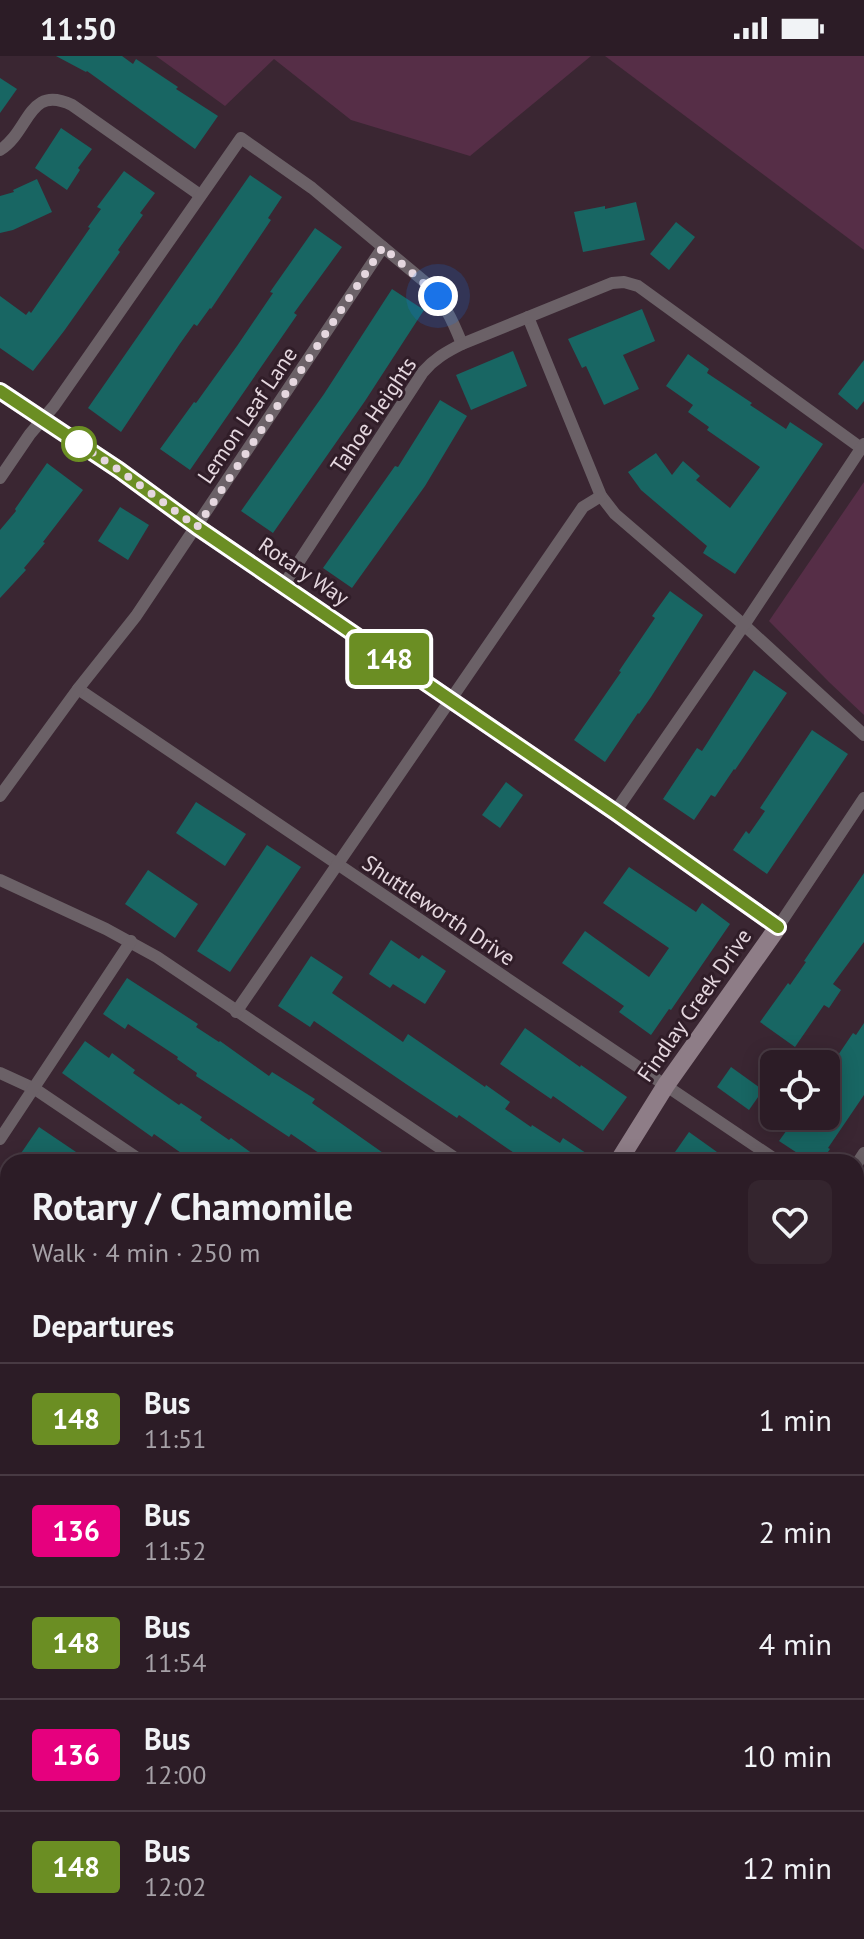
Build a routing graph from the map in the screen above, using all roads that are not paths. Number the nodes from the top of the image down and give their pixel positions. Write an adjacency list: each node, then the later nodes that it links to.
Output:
1 (0, 150): 2 (street)
2 (200, 195): 3 (street); 7 (street)
3 (383, 247): 5 (street); 11 (street, Lemon Leaf Lane)
4 (528, 317): 5 (street, Tahoe Heights); 8 (street, Tahoe Heights); 10 (street)
5 (462, 344): 12 (street, Tahoe Heights)
6 (0, 391): 7 (street, Rotary Way)
7 (42, 419): 9 (street); 11 (street, Rotary Way)
8 (863, 446): 13 (street)
9 (0, 478)
10 (601, 496): 13 (street); 15 (street)
11 (197, 527): 12 (street, Rotary Way); 14 (street, Lemon Leaf Lane)
12 (283, 586): 15 (street, Rotary Way)
13 (744, 625): 16 (street); 19 (street)
14 (78, 689): 17 (street, Lemon Leaf Lane); 20 (street, Shuttleworth Drive)
15 (451, 701): 19 (street, Rotary Way); 20 (street)
16 (864, 735)
17 (0, 796)
18 (864, 798): 22 (street, Findlay Creek Drive)
19 (615, 812): 22 (street, Rotary Way)
20 (337, 864): 24 (street); 26 (street, Shuttleworth Drive)
21 (0, 880): 23 (street)
22 (778, 927): 26 (street, Findlay Creek Drive)
23 (131, 941): 24 (street); 27 (street)
24 (236, 1012): 30 (street)
25 (0, 1073): 27 (street)
26 (666, 1085): 31 (street, Findlay Creek Drive); 32 (street, Shuttleworth Drive)
27 (35, 1089): 28 (street); 29 (street)
28 (0, 1139)
29 (131, 1154)
30 (449, 1154)
31 (623, 1154)
32 (767, 1154)

